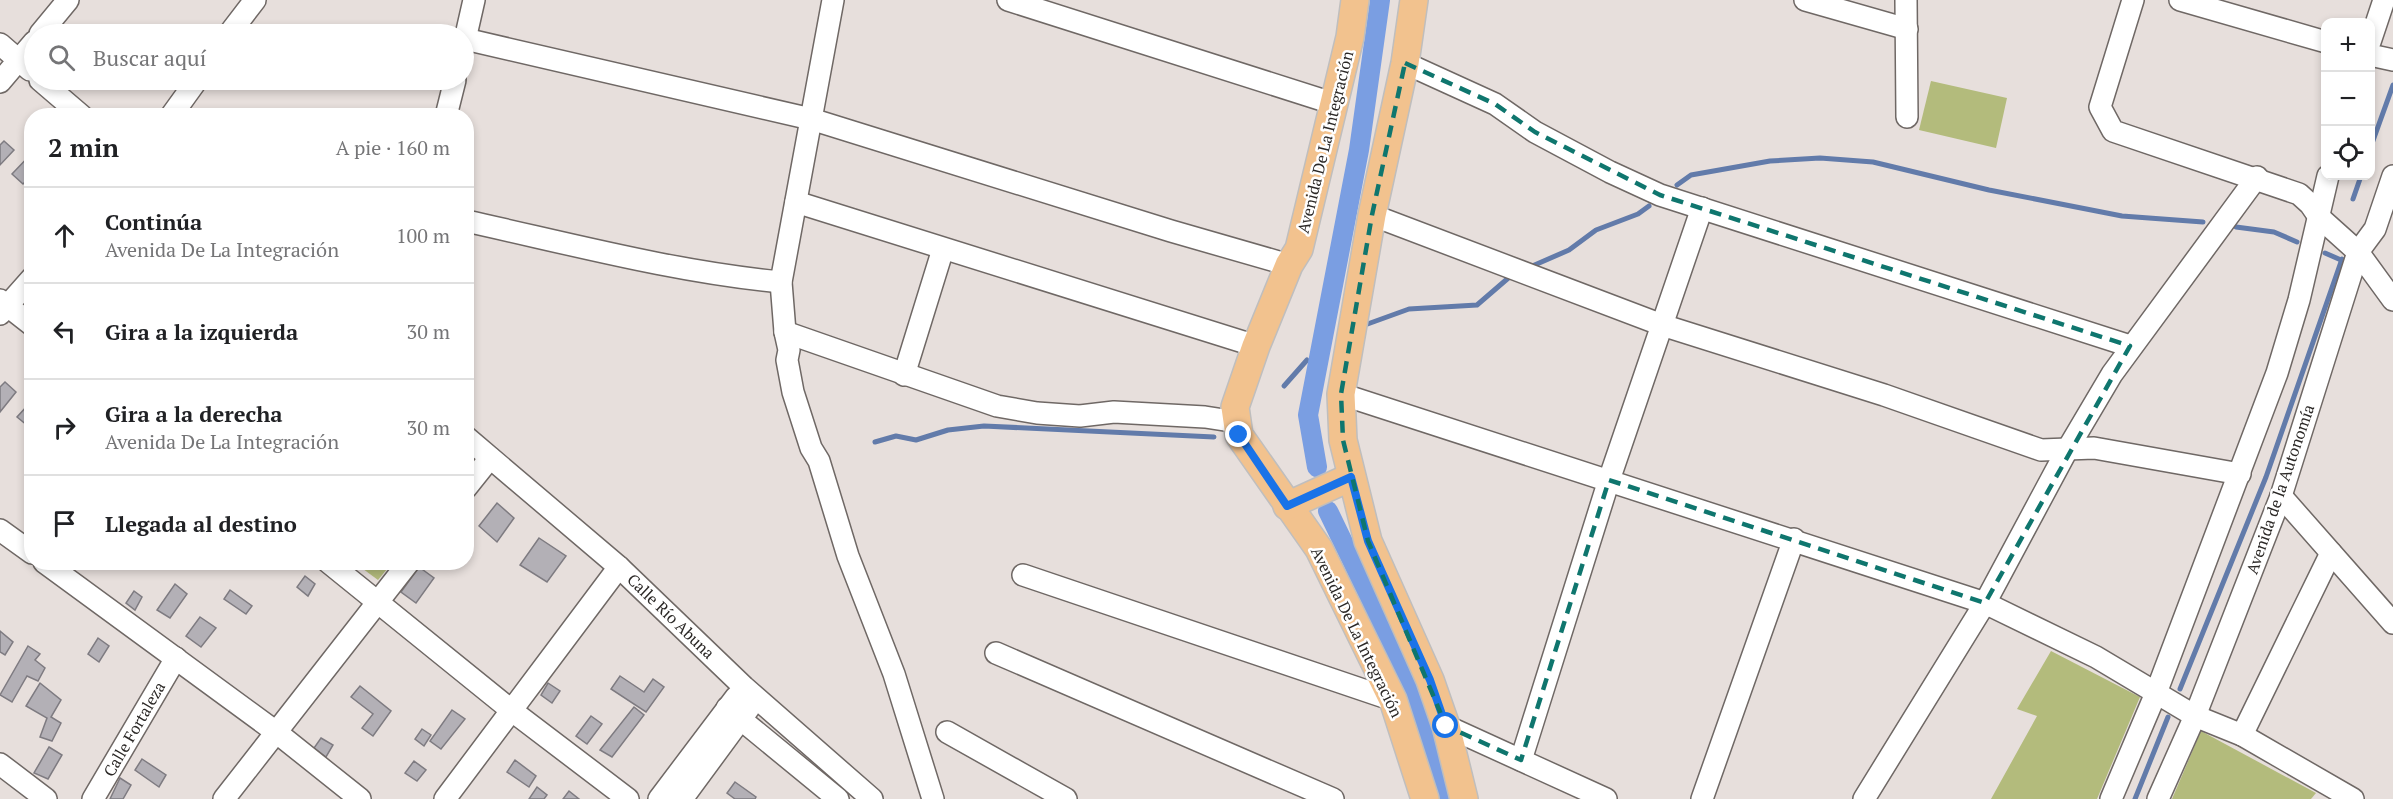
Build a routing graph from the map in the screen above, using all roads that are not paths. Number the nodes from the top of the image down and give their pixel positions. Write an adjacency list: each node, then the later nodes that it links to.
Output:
1 (68, 0): 13 (street)
2 (255, 0): 14 (street)
3 (474, 0): 15 (street)
4 (833, 0): 35 (street)
5 (1008, 0): 30 (street)
6 (1355, 0): 30 (main road, Avenida De La Integración)
7 (1414, 0): 23 (main road)
8 (1804, 0): 17 (street)
9 (1906, 0): 17 (street)
10 (2133, 0): 37 (street)
11 (2180, 0): 18 (street)
12 (2384, 0): 16 (street)
13 (48, 24)
14 (237, 24)
15 (468, 24)
16 (2375, 27)
17 (1907, 29): 34 (street)
18 (2321, 41)
19 (474, 43): 35 (street)
20 (0, 44): 24 (street)
21 (2375, 56): 22 (street)
22 (2393, 60)
23 (1405, 63): 40 (street); 41 (main road)
24 (24, 65)
25 (24, 70): 26 (street)
26 (0, 82)
27 (52, 90): 31 (street)
28 (190, 90): 32 (street)
29 (452, 90): 33 (street)
30 (1335, 104): 47 (main road, Avenida De La Integración)
31 (73, 108)
32 (177, 108)
33 (448, 108)
34 (1907, 117)
35 (811, 119): 39 (street); 47 (street)
36 (2393, 176): 44 (street, Avenida de la Autonomía)
37 (2257, 177): 42 (street); 56 (street)
38 (2327, 180): 42 (street)
39 (796, 202): 45 (street); 48 (street)
40 (1702, 208): 53 (street); 56 (street)
41 (1372, 215): 53 (street); 58 (main road)
42 (2319, 217): 46 (street); 63 (street)
43 (474, 223): 48 (street)
44 (2384, 230): 46 (street, Avenida de la Autonomía)
45 (943, 249): 55 (street); 57 (street)
46 (2358, 252): 50 (street); 67 (street, Avenida de la Autonomía)
47 (1289, 265): 55 (main road, Avenida De La Integración)
48 (781, 282): 54 (street)
49 (24, 285): 51 (street)
50 (2393, 300)
51 (2, 306): 52 (street)
52 (24, 320)
53 (1662, 326): 61 (street); 66 (street)
54 (784, 332): 57 (street); 106 (street)
55 (1256, 346): 59 (main road, Avenida De La Integración)
56 (2130, 346): 61 (street)
57 (904, 375): 59 (street)
58 (1341, 394): 64 (main road); 66 (street)
59 (1237, 422): 68 (main road, Avenida De La Integración)
60 (474, 444): 62 (street, Calle Río Abuna)
61 (2067, 450): 63 (street); 79 (street)
62 (490, 458): 65 (street); 73 (street, Calle Río Abuna)
63 (2240, 474): 84 (street)
64 (1351, 477): 68 (main road); 89 (main road)
65 (474, 478)
66 (1609, 480): 70 (street); 93 (street)
67 (2281, 496): 72 (street); 88 (street, Avenida de la Autonomía)
68 (1287, 506): 85 (main road, Avenida De La Integración)
69 (2, 535): 71 (street)
70 (1794, 539): 79 (street); 112 (street)
71 (24, 548)
72 (2331, 553): 80 (street); 92 (street)
73 (619, 567): 83 (street, Calle Río Abuna); 86 (street)
74 (55, 570): 82 (street)
75 (338, 570): 78 (street)
76 (403, 570): 78 (street)
77 (1023, 575): 85 (street)
78 (377, 602): 86 (street); 90 (street)
79 (1985, 603): 84 (street); 113 (street)
80 (2393, 623)
81 (996, 653): 108 (street)
82 (176, 658): 90 (street); 97 (street, Calle Fortaleza)
83 (750, 692): 87 (street); 105 (street, Calle Río Abuna)
84 (2156, 693): 88 (street); 114 (street)
85 (1394, 700): 109 (main road, Avenida De La Integración)
86 (511, 710): 100 (street); 101 (street)
87 (734, 714): 102 (street); 103 (street); 104 (street)
88 (2195, 716): 92 (street); 115 (street, Avenida de la Autonomía)
89 (1446, 726): 93 (street); 110 (main road)
90 (276, 732): 98 (street); 99 (street)
91 (947, 732): 107 (street)
92 (2242, 735): 95 (street)
93 (1521, 760): 111 (street)
94 (0, 764): 96 (street)
95 (2329, 793): 116 (street)
96 (46, 799)
97 (93, 799)
98 (224, 799)
99 (360, 799)
100 (445, 799)
101 (628, 799)
102 (659, 799)
103 (682, 799)
104 (838, 799)
105 (872, 799)
106 (933, 799)
107 (1066, 799)
108 (1333, 799)
109 (1425, 799)
110 (1464, 799)
111 (1606, 799)
112 (1702, 799)
113 (1864, 799)
114 (2111, 799)
115 (2158, 799)
116 (2353, 799)

